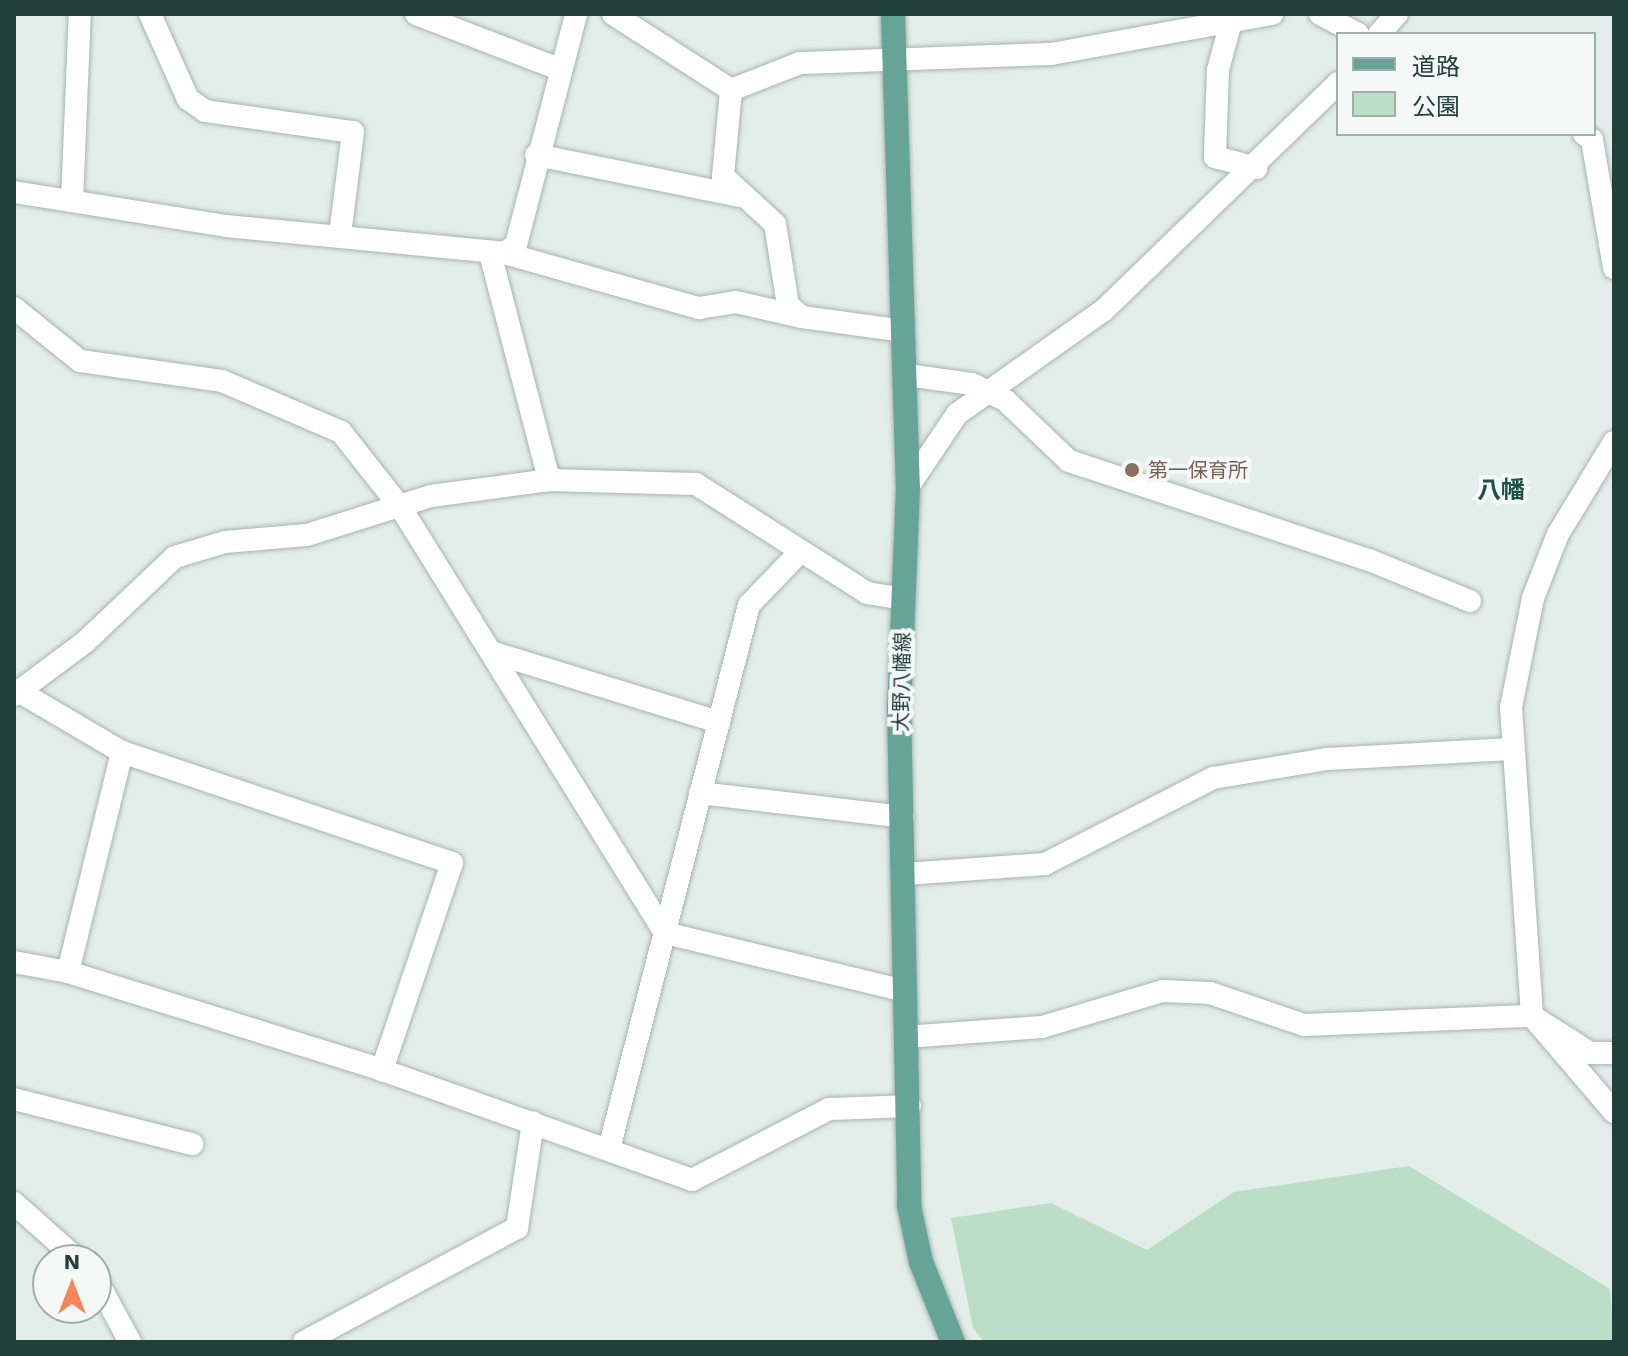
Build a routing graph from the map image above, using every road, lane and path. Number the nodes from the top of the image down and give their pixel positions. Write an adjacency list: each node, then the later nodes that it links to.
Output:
1 (80, 14): 22 (street)
2 (150, 14): 23 (street)
3 (416, 14): 14 (street)
4 (576, 14): 14 (street)
5 (613, 14): 16 (street)
6 (893, 14): 13 (main road, 大野八幡線)
7 (1272, 14): 10 (street)
8 (1320, 14): 11 (street)
9 (1397, 14): 12 (street)
10 (1233, 16): 13 (street); 19 (street)
11 (1354, 32)
12 (1381, 32)
13 (893, 57): 16 (street); 28 (main road, 大野八幡線)
14 (562, 70): 18 (street)
15 (1336, 85): 19 (street)
16 (731, 90): 21 (street)
17 (1587, 136): 25 (street)
18 (536, 155): 21 (street); 24 (street)
19 (1257, 168): 30 (street)
20 (14, 192): 22 (street)
21 (740, 196): 27 (street)
22 (72, 201): 23 (street)
23 (340, 235): 24 (street)
24 (497, 253): 27 (street); 32 (street)
25 (1613, 259)
26 (14, 308): 34 (street)
27 (802, 317): 28 (street)
28 (904, 331): 29 (main road, 大野八幡線)
29 (907, 375): 30 (street); 33 (main road, 大野八幡線)
30 (990, 392): 33 (street); 37 (street)
31 (1614, 442): 41 (street)
32 (549, 480): 34 (street); 35 (street)
33 (908, 487): 36 (main road, 大野八幡線)
34 (401, 508): 38 (street); 39 (street)
35 (798, 554): 36 (street); 40 (street)
36 (904, 599): 44 (main road, 大野八幡線)
37 (1470, 601)
38 (491, 652): 40 (street); 46 (street)
39 (17, 694): 42 (street)
40 (719, 722): 43 (street)
41 (1511, 749): 45 (street); 50 (street)
42 (122, 752): 48 (street); 53 (street)
43 (700, 793): 44 (street); 46 (street)
44 (903, 817): 45 (main road, 大野八幡線)
45 (906, 874): 49 (main road, 大野八幡線)
46 (665, 933): 49 (street); 59 (street)
47 (14, 962): 48 (street)
48 (68, 972): 53 (street)
49 (904, 991): 51 (main road, 大野八幡線)
50 (1532, 1016): 51 (street); 52 (street); 56 (street)
51 (905, 1037): 55 (main road, 大野八幡線)
52 (1614, 1053)
53 (382, 1070): 57 (street)
54 (14, 1099): 58 (street)
55 (910, 1106): 59 (street); 65 (main road, 大野八幡線)
56 (1614, 1112)
57 (533, 1122): 59 (street); 64 (street)
58 (192, 1144)
59 (609, 1149)
60 (14, 1203): 61 (street)
61 (60, 1244)
62 (112, 1309): 63 (street)
63 (130, 1342)
64 (304, 1342)
65 (953, 1342)

